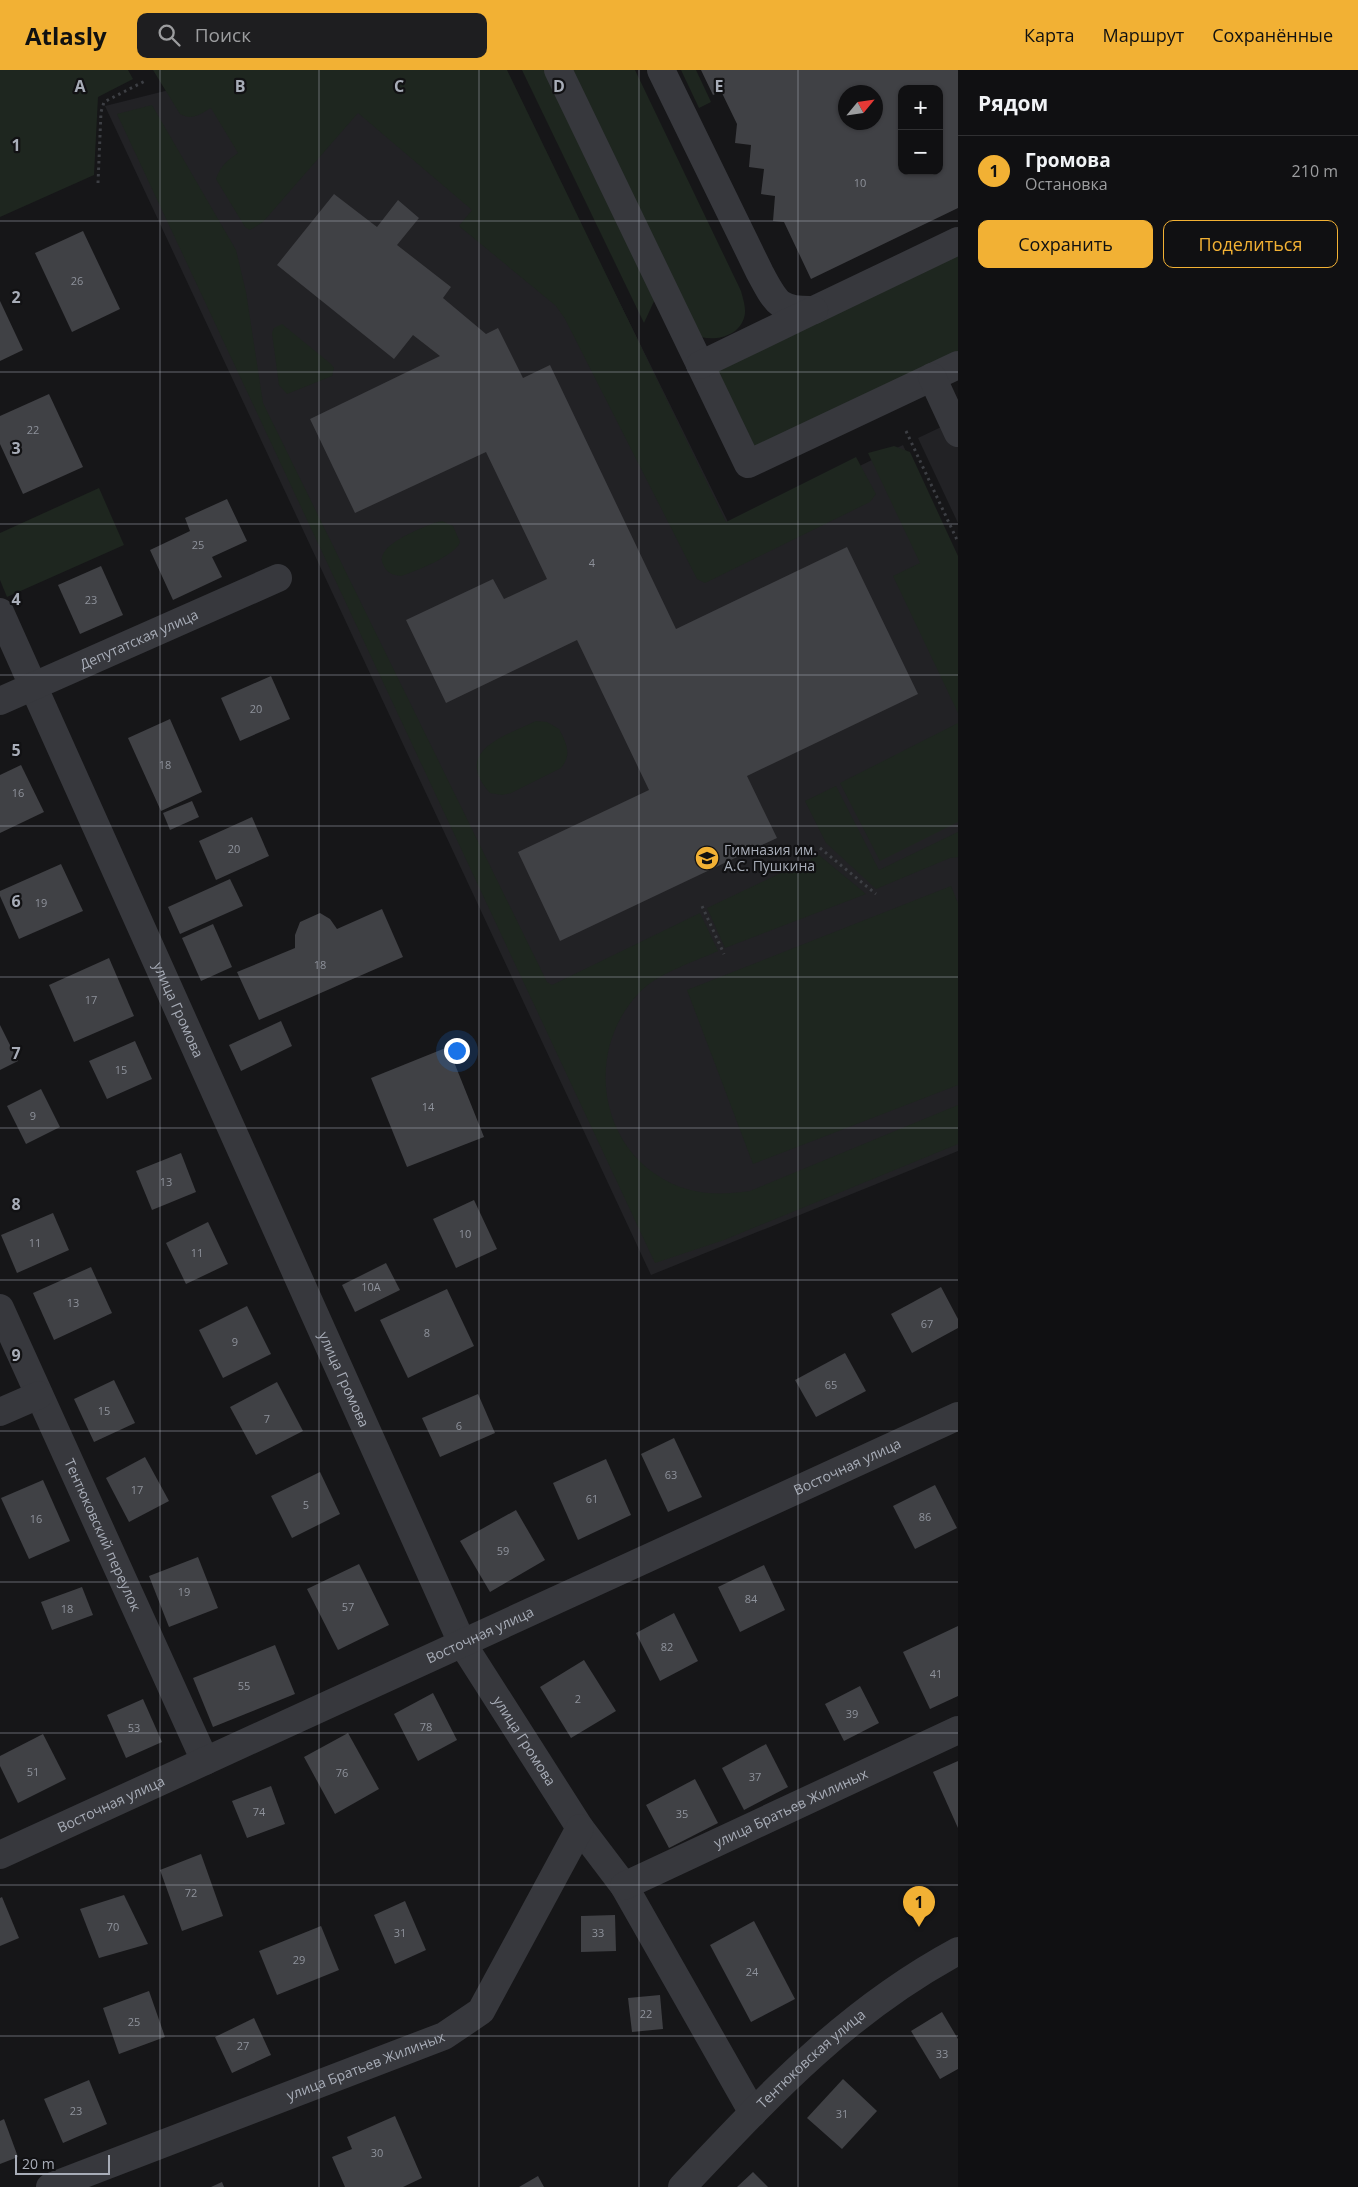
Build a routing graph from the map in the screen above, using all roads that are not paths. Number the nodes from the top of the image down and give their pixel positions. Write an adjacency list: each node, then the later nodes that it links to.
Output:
1 (558, 70): 5 (street)
2 (661, 70): 4 (street)
3 (958, 241): 4 (street)
4 (814, 310): 5 (street)
5 (700, 365): 7 (street)
6 (958, 365): 7 (street)
7 (932, 377): 8 (street)
8 (958, 433)
9 (278, 578): 11 (street, Депутатская улица)
10 (0, 612): 11 (street, улица Громова)
11 (33, 687): 12 (street, Депутатская улица); 17 (street, улица Громова)
12 (0, 701)
13 (0, 1308): 14 (street, Тентюковский переулок)
14 (39, 1395): 15 (street); 19 (street, Тентюковский переулок)
15 (0, 1412)
16 (958, 1416): 17 (street, Восточная улица)
17 (462, 1643): 19 (street, Восточная улица); 20 (street, улица Громова)
18 (958, 1730): 22 (street, улица Братьев Жилиных)
19 (205, 1761): 21 (street, Восточная улица)
20 (580, 1828): 22 (street, улица Громова); 25 (street, улица Братьев Жилиных)
21 (0, 1855)
22 (624, 1886): 24 (street, улица Громова)
23 (958, 1951): 24 (street, Тентюковская улица)
24 (753, 2112): 26 (street, Тентюковская улица)
25 (50, 2187)
26 (682, 2187)

